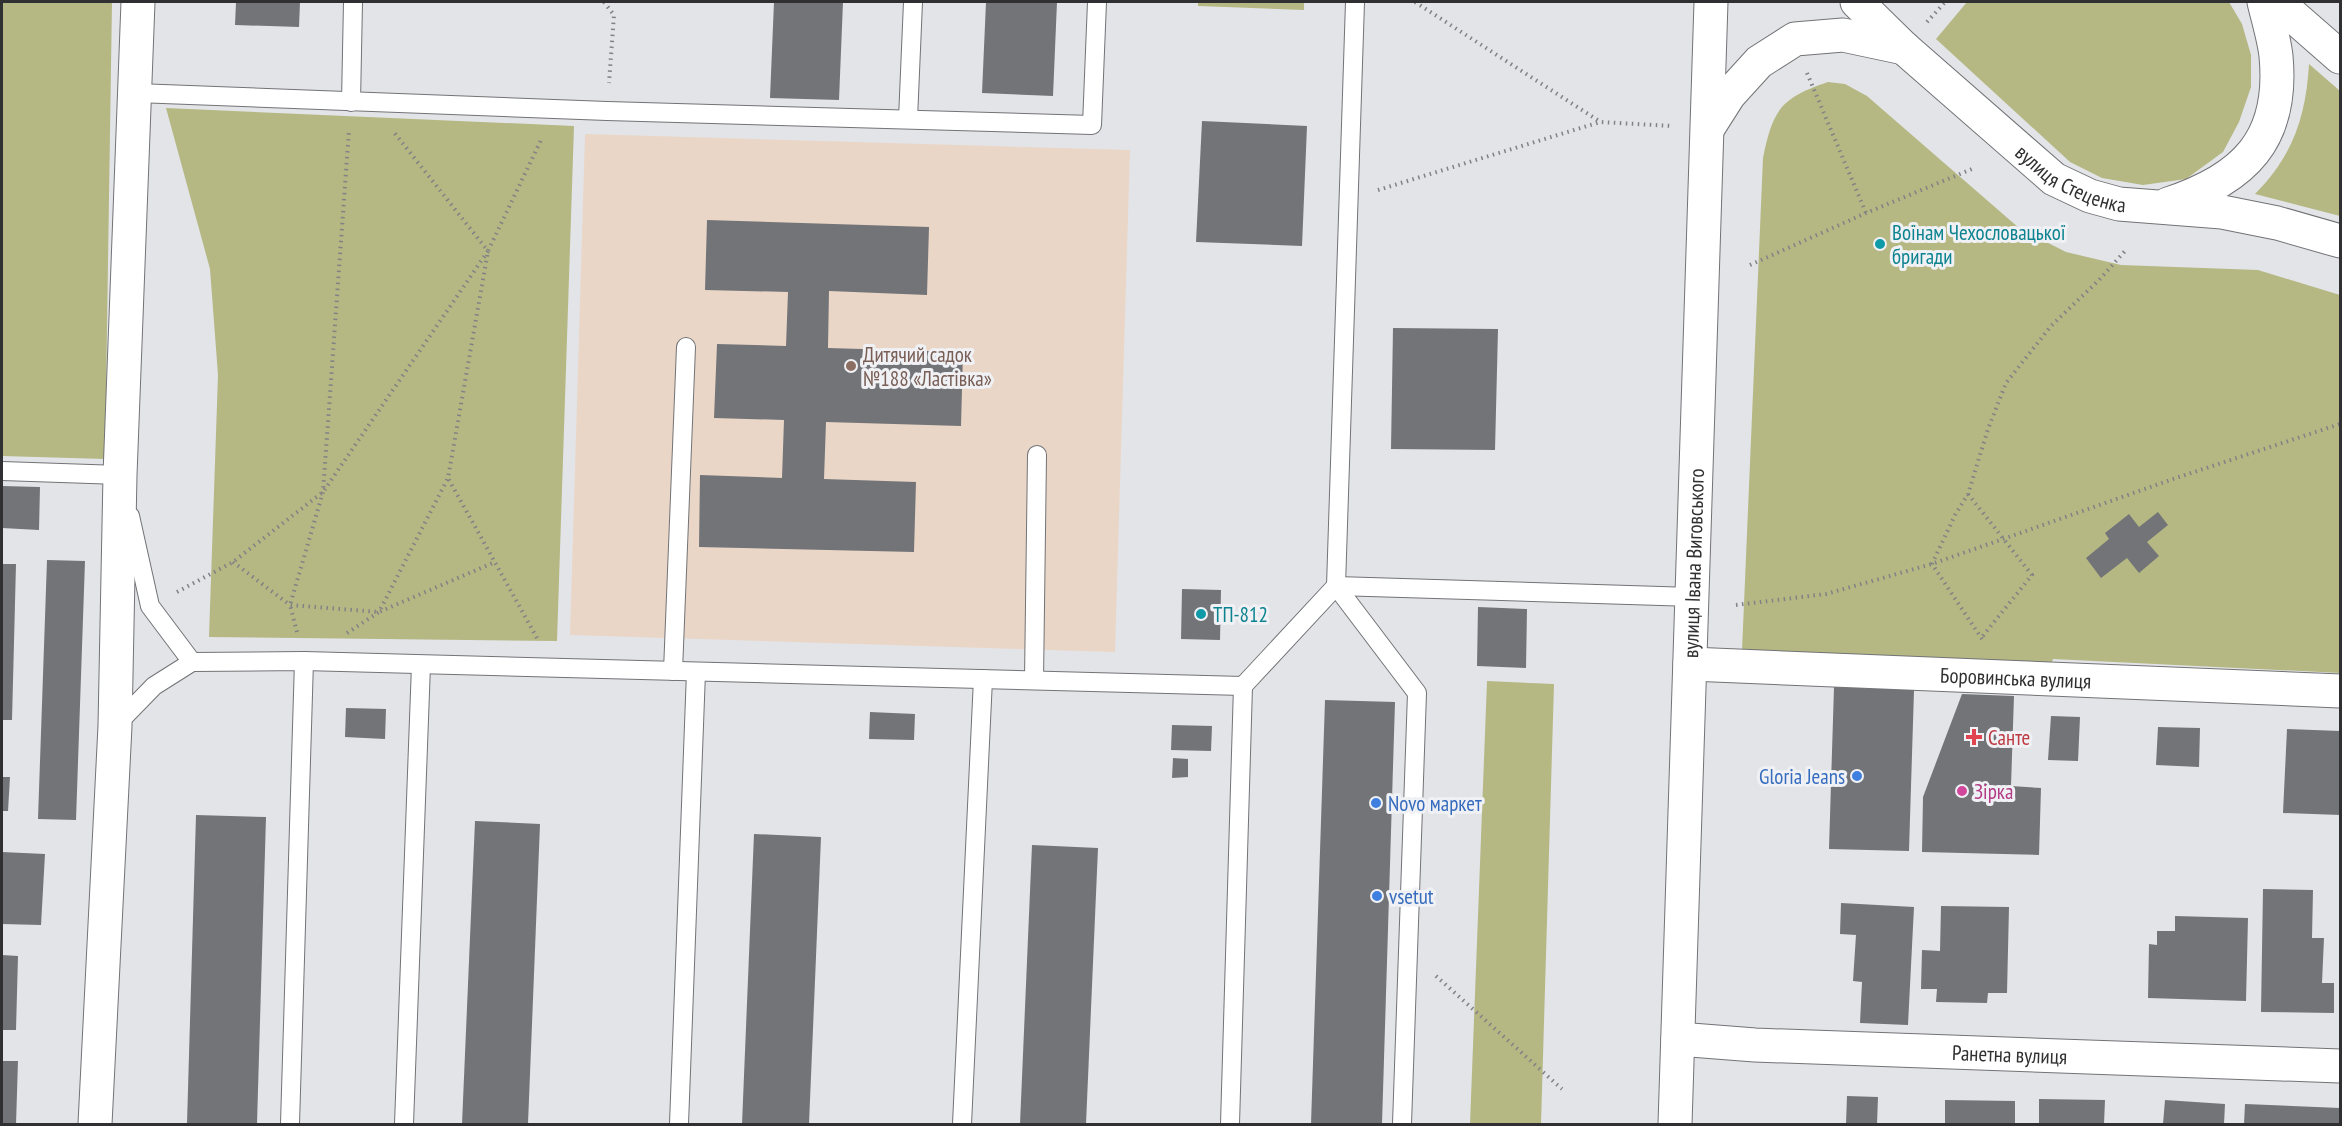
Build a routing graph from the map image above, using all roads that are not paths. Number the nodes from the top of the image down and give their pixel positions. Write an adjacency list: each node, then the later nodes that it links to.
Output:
1 (138, 2): 12 (street)
2 (353, 2): 13 (lane)
3 (913, 2): 14 (lane)
4 (1097, 2): 14 (lane)
5 (1355, 2): 22 (lane)
6 (1711, 2): 15 (street, вулиця Івана Виговського)
7 (1857, 2): 10 (street, вулиця Стеценка)
8 (2264, 2): 16 (street)
9 (2277, 2): 11 (street)
10 (1914, 38): 15 (street); 16 (street, вулиця Стеценка)
11 (2340, 57)
12 (136, 93): 13 (lane); 21 (street)
13 (351, 102): 14 (lane)
14 (908, 119)
15 (1708, 128): 23 (street, вулиця Івана Виговського)
16 (2160, 207): 17 (street, вулиця Стеценка)
17 (2340, 242)
18 (686, 348): 28 (lane)
19 (1037, 455): 31 (lane)
20 (2, 471): 21 (lane)
21 (120, 475): 25 (lane); 34 (street)
22 (1336, 586): 23 (lane); 32 (lane); 43 (lane)
23 (1693, 597): 26 (street, вулиця Івана Виговського)
24 (304, 661): 25 (lane); 27 (lane); 38 (lane)
25 (192, 662): 34 (lane)
26 (1690, 664): 33 (street, Боровинська вулиця); 35 (street, вулиця Івана Виговського)
27 (421, 665): 28 (lane); 39 (lane)
28 (674, 671): 29 (lane)
29 (696, 672): 30 (lane); 40 (lane)
30 (983, 678): 31 (lane); 41 (lane)
31 (1034, 680): 32 (lane)
32 (1243, 686): 42 (lane)
33 (2340, 691)
34 (115, 726): 37 (street)
35 (1678, 1039): 36 (street, Ранетна вулиця); 44 (street, вулиця Івана Виговського)
36 (2340, 1066)
37 (95, 1125)
38 (290, 1125)
39 (404, 1125)
40 (679, 1125)
41 (962, 1125)
42 (1230, 1125)
43 (1402, 1125)
44 (1675, 1125)

